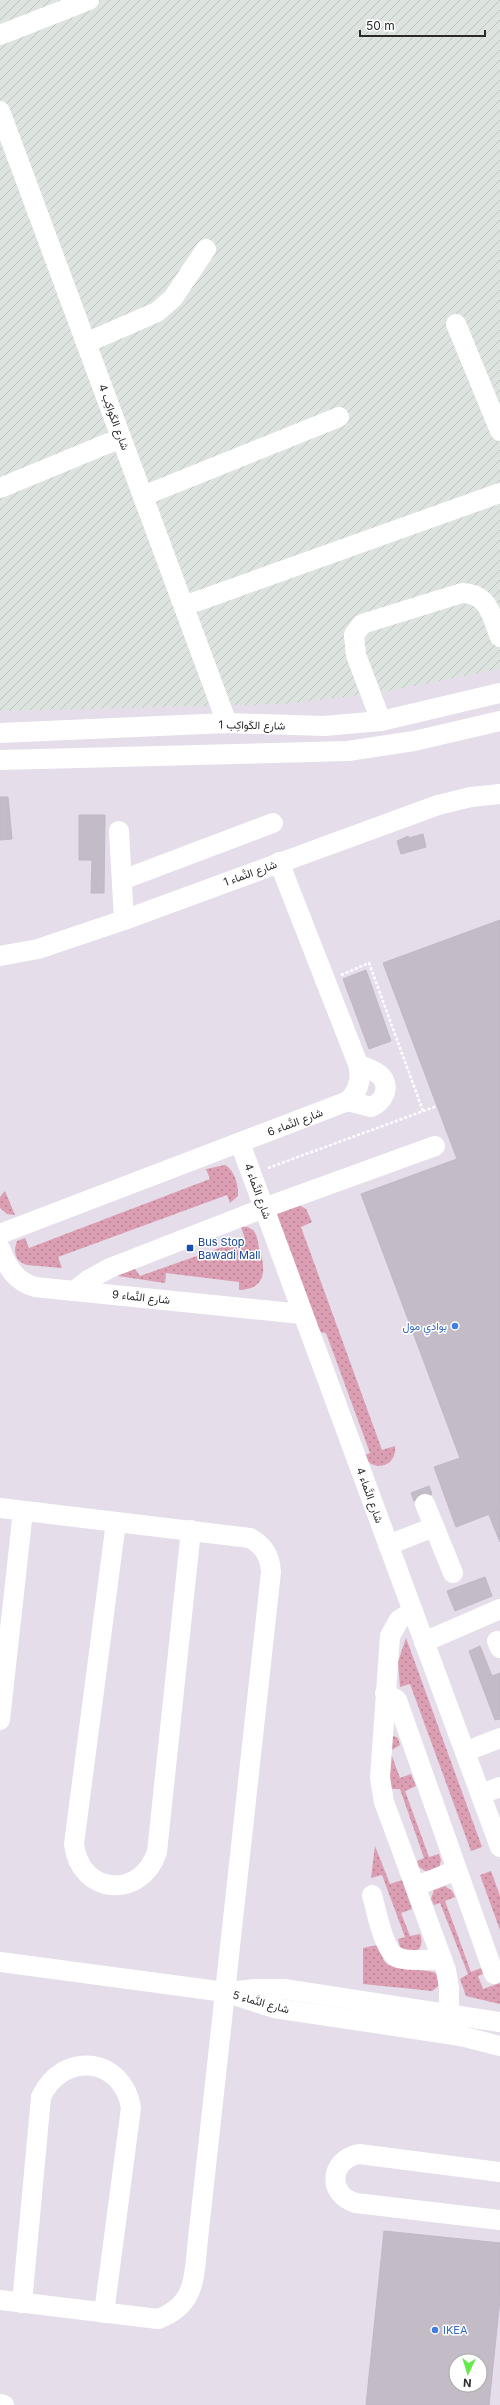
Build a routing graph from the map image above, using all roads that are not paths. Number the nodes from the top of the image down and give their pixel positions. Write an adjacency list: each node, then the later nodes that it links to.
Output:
1 (89, 0): 2 (street)
2 (0, 35)
3 (0, 111): 6 (street, شارع الكَواكِب 4)
4 (206, 249): 6 (street)
5 (456, 324): 8 (street)
6 (86, 343): 9 (street, شارع الكَواكِب 4)
7 (339, 417): 12 (street)
8 (500, 432)
9 (121, 438): 10 (street); 12 (street, شارع الكَواكِب 4)
10 (0, 488)
11 (500, 492): 13 (street)
12 (143, 496): 13 (street, شارع الكَواكِب 4)
13 (184, 606): 18 (street, شارع الكَواكِب 4)
14 (500, 637): 16 (street)
15 (500, 693): 16 (street, شارع الكَواكِب 1)
16 (381, 721): 18 (street, شارع الكَواكِب 1)
17 (500, 721): 20 (street)
18 (227, 723): 19 (street, شارع الكَواكِب 1)
19 (0, 733)
20 (0, 760)
21 (500, 794): 24 (street, شارع النَّماء 1)
22 (273, 823): 25 (street)
23 (119, 831): 25 (street)
24 (279, 862): 26 (street, شارع النَّماء 1); 28 (street)
25 (122, 880): 26 (street)
26 (124, 920): 27 (street, شارع النَّماء 1)
27 (0, 956)
28 (358, 1064): 29 (street); 29 (street)
29 (348, 1101): 30 (street, شارع النَّماء 6)
30 (240, 1143): 32 (street, شارع النَّماء 4); 33 (street, شارع النَّماء 6)
31 (434, 1146): 32 (street)
32 (264, 1208): 35 (street); 36 (street, شارع النَّماء 4)
33 (0, 1234)
34 (0, 1248): 35 (street, شارع النَّماء 9)
35 (74, 1291): 36 (street, شارع النَّماء 9)
36 (302, 1314): 43 (street, شارع النَّماء 4)
37 (425, 1504): 41 (street)
38 (0, 1508): 39 (street)
39 (23, 1510): 40 (street); 49 (street)
40 (116, 1522): 42 (street); 42 (street)
41 (434, 1527): 43 (street); 44 (street)
42 (191, 1530): 61 (street)
43 (388, 1545): 46 (street, شارع النَّماء 4)
44 (453, 1574)
45 (500, 1609): 47 (street)
46 (413, 1611): 47 (street, شارع النَّماء 4); 48 (street)
47 (424, 1642): 53 (street, شارع النَّماء 4)
48 (386, 1693): 55 (street); 56 (street)
49 (0, 1720)
50 (500, 1738): 51 (street)
51 (477, 1747)
52 (500, 1787): 53 (street)
53 (481, 1794): 54 (street, شارع النَّماء 4)
54 (500, 1847)
55 (457, 1870): 56 (street); 60 (street)
56 (416, 1886): 58 (street)
57 (372, 1894): 58 (street)
58 (442, 1960): 62 (street)
59 (0, 1962): 61 (street)
60 (494, 1974)
61 (225, 1992): 62 (street, شارع النَّماء 5); 64 (street, شارع النَّماء 5); 69 (street)
62 (449, 2014): 63 (street, شارع النَّماء 5)
63 (500, 2022)
64 (500, 2046)
65 (500, 2172): 66 (street)
66 (500, 2220)
67 (0, 2300): 68 (street)
68 (22, 2303): 69 (street); 69 (street)
69 (104, 2313)
70 (0, 2404): 71 (street)
71 (4, 2405)

